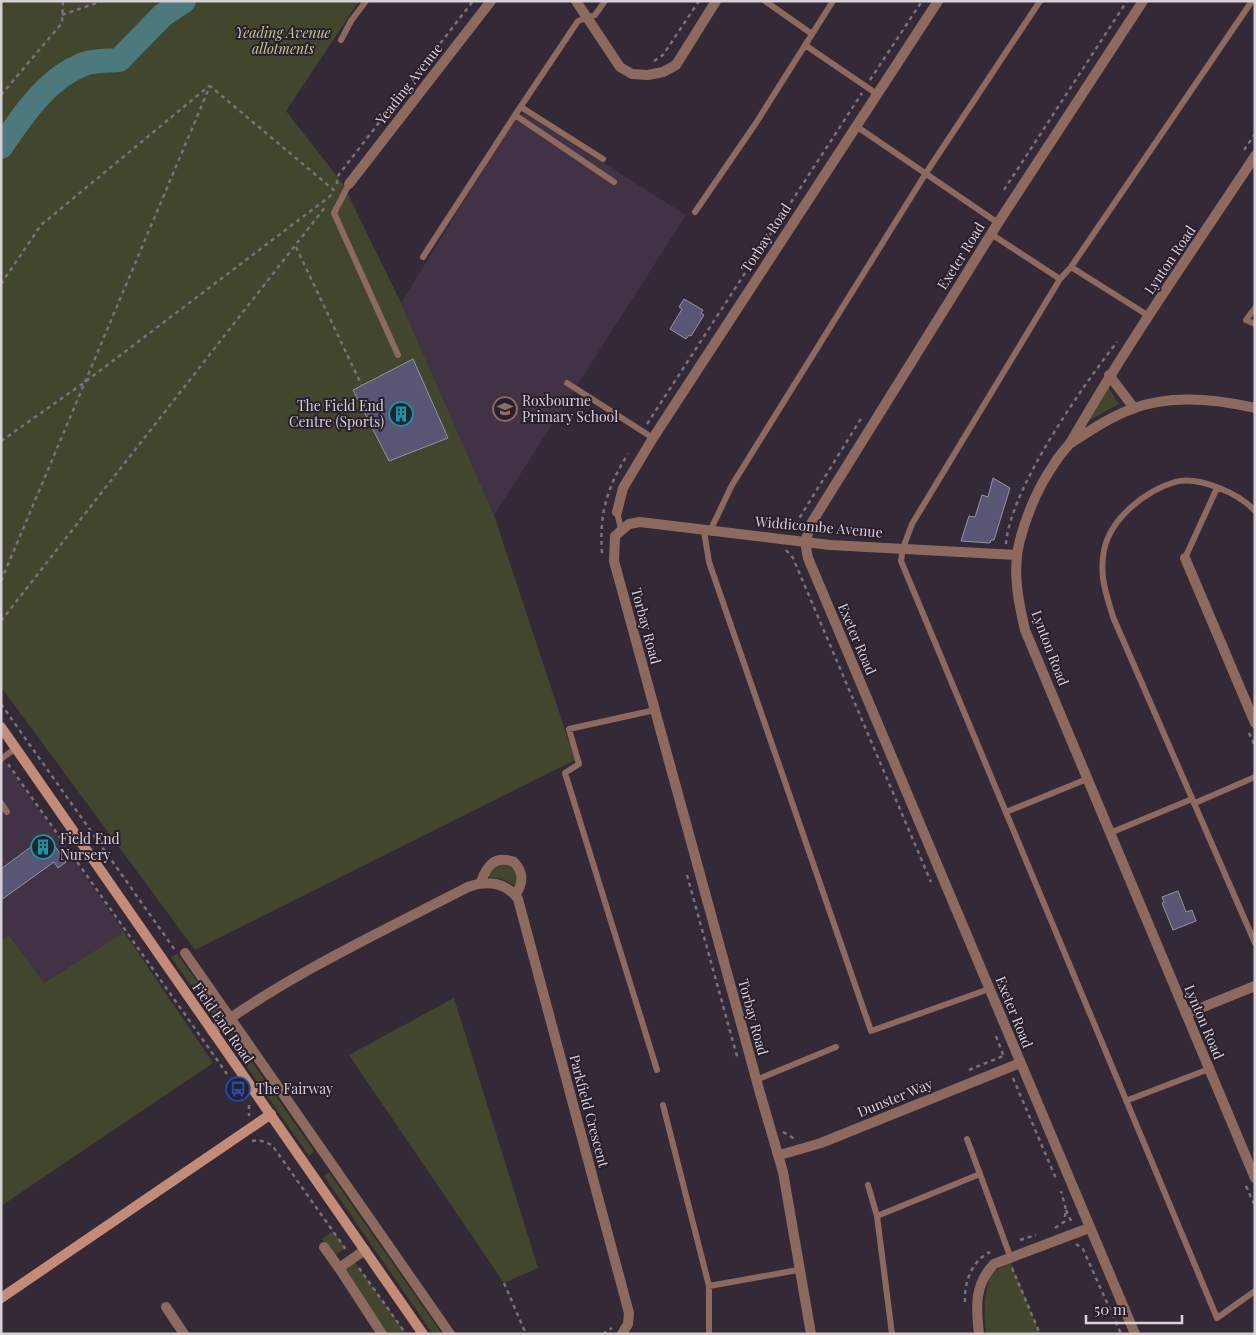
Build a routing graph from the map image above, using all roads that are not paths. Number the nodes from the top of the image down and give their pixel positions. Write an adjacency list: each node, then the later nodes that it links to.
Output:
1 (366, 1): 14 (lane)
2 (491, 1): 24 (street, Yeading Avenue)
3 (576, 1): 12 (street)
4 (605, 1): 12 (lane)
5 (716, 1): 12 (street)
6 (765, 1): 13 (lane)
7 (833, 1): 13 (lane)
8 (938, 1): 16 (street, Torbay Road)
9 (1040, 1): 22 (lane)
10 (1144, 1): 26 (street, Exeter Road)
11 (1252, 1): 29 (lane)
12 (588, 18): 17 (lane)
13 (812, 34): 15 (lane)
14 (341, 40)
15 (805, 45): 16 (lane); 25 (lane)
16 (877, 94): 19 (street, Torbay Road)
17 (521, 107): 18 (lane); 21 (lane)
18 (515, 115): 23 (lane); 28 (lane)
19 (856, 126): 22 (lane); 39 (street, Torbay Road)
20 (1255, 156): 32 (street, Lynton Road)
21 (603, 159)
22 (926, 174): 26 (lane); 45 (lane)
23 (614, 182)
24 (349, 184): 34 (lane)
25 (695, 212)
26 (998, 223): 27 (street, Exeter Road)
27 (991, 234): 30 (lane); 46 (street, Exeter Road)
28 (423, 257)
29 (1071, 267): 30 (lane); 32 (lane)
30 (1060, 279): 47 (lane)
31 (1255, 308): 33 (lane)
32 (1148, 316): 35 (street, Lynton Road)
33 (1255, 324)
34 (398, 355)
35 (1109, 375): 37 (street); 40 (street, Lynton Road)
36 (567, 384): 39 (lane)
37 (1134, 408): 38 (street); 40 (street)
38 (1255, 408)
39 (653, 438): 43 (street, Torbay Road)
40 (1070, 444): 48 (street, Lynton Road)
41 (1218, 488): 42 (lane); 49 (lane); 57 (lane)
42 (1255, 511)
43 (617, 512): 44 (lane, Torbay Road)
44 (621, 529): 45 (street, Widdicombe Avenue); 50 (street, Torbay Road)
45 (707, 531): 46 (street, Widdicombe Avenue); 67 (lane)
46 (805, 542): 47 (street, Widdicombe Avenue); 67 (street, Exeter Road)
47 (903, 548): 48 (street, Widdicombe Avenue); 60 (lane)
48 (1017, 555): 56 (street, Lynton Road)
49 (1185, 558): 51 (street)
50 (655, 710): 74 (lane); 75 (street, Torbay Road)
51 (1255, 723)
52 (1, 727): 53 (street, Field End Road)
53 (16, 748): 54 (lane); 70 (street, Field End Road)
54 (2, 758)
55 (1255, 777): 57 (lane)
56 (1087, 779): 60 (lane); 61 (street, Lynton Road)
57 (1193, 801): 61 (lane); 64 (lane)
58 (1, 804): 59 (lane)
59 (7, 812)
60 (1006, 812): 76 (lane)
61 (1110, 833): 68 (street, Lynton Road)
62 (481, 882): 63 (street); 63 (street); 69 (street)
63 (515, 895): 95 (street, Parkfield Crescent)
64 (1255, 943)
65 (181, 953): 69 (street)
66 (1255, 986): 68 (street)
67 (989, 989): 72 (street, Exeter Road)
68 (1186, 1014): 73 (street, Lynton Road)
69 (231, 1018): 70 (street); 99 (street)
70 (212, 1031): 78 (street, Field End Road)
71 (836, 1047): 75 (lane)
72 (1020, 1063): 80 (street, Dunster Way); 85 (street, Exeter Road)
73 (1208, 1069): 76 (lane); 82 (street, Lynton Road)
74 (657, 1070)
75 (756, 1080): 80 (street, Torbay Road)
76 (1128, 1100): 92 (lane)
77 (663, 1105): 91 (lane)
78 (271, 1114): 87 (street, Field End Road); 93 (street)
79 (967, 1139): 81 (lane)
80 (780, 1155): 90 (street, Torbay Road)
81 (980, 1174): 84 (lane); 88 (lane)
82 (1255, 1178)
83 (868, 1185): 84 (lane)
84 (877, 1216): 102 (lane)
85 (1089, 1228): 88 (street); 104 (street, Exeter Road)
86 (324, 1247): 89 (street)
87 (365, 1250): 89 (street); 98 (street, Field End Road)
88 (1010, 1260): 103 (street)
89 (339, 1268): 97 (street)
90 (798, 1270): 91 (lane); 101 (street, Torbay Road)
91 (709, 1286): 100 (lane)
92 (1255, 1291)
93 (1, 1298)
94 (166, 1307): 96 (street)
95 (619, 1330)
96 (184, 1334)
97 (382, 1334)
98 (423, 1334)
99 (450, 1334)
100 (709, 1334)
101 (810, 1334)
102 (892, 1334)
103 (979, 1334)
104 (1135, 1334)

